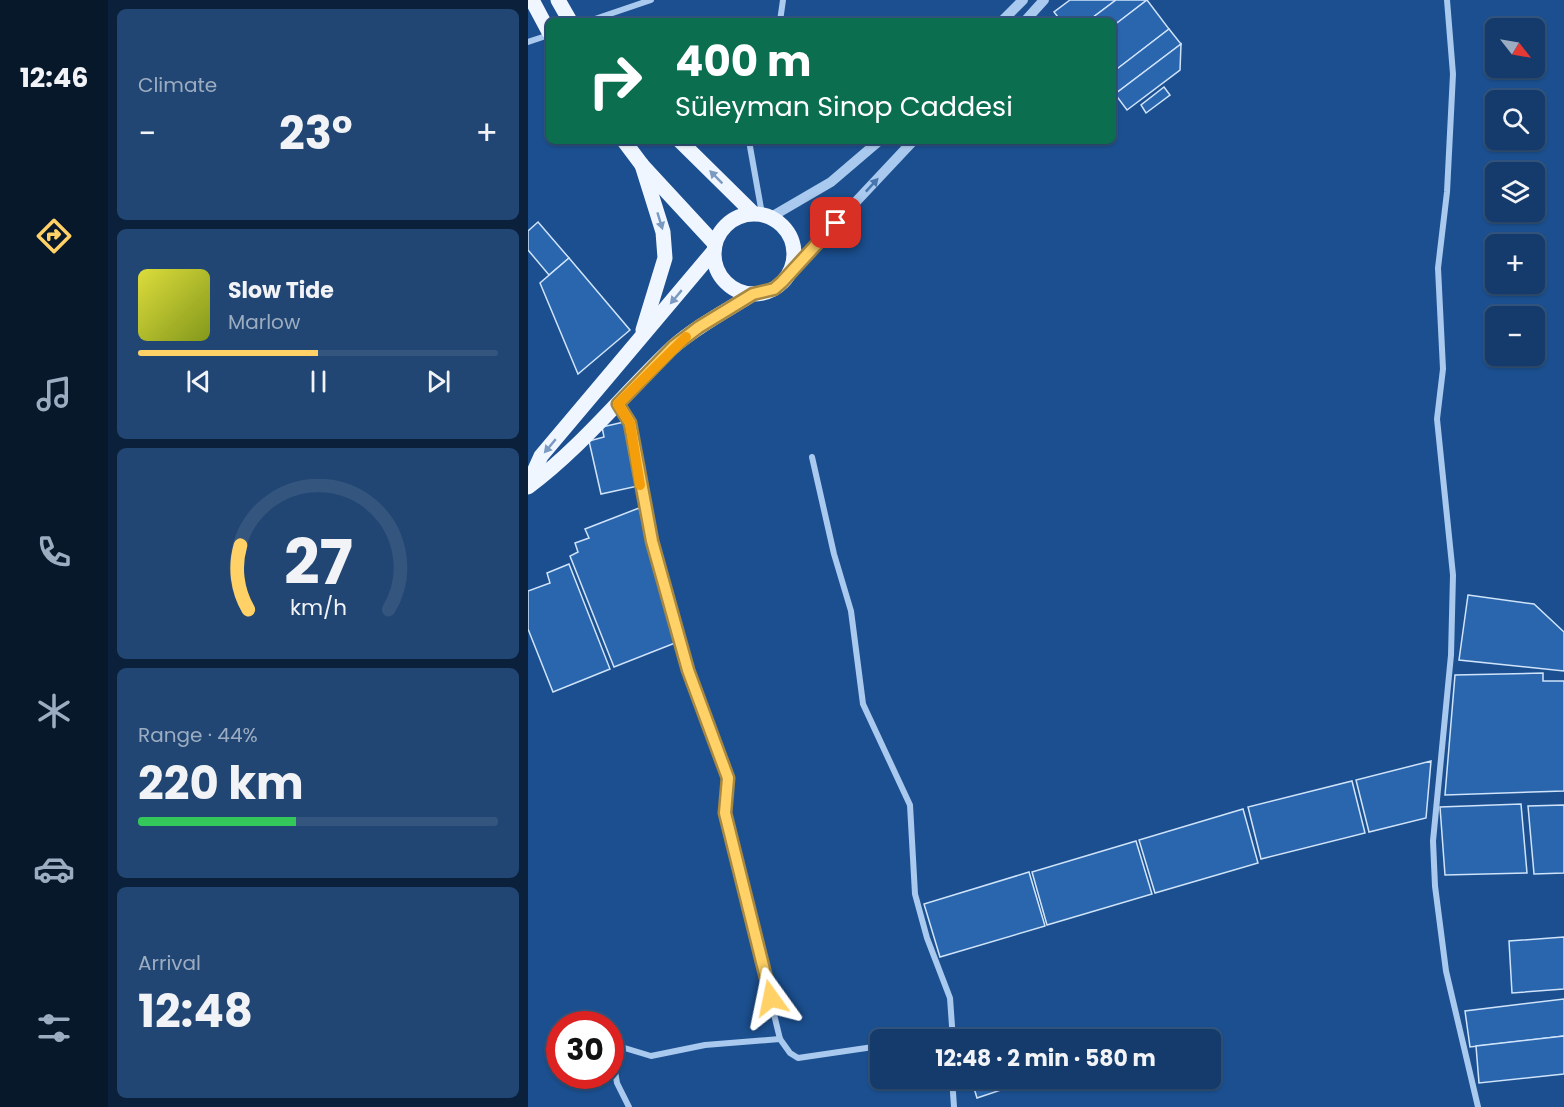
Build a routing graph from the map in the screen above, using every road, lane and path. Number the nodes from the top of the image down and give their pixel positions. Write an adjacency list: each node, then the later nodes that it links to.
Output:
1 (532, 0): 13 (main road)
2 (558, 0): 8 (main road)
3 (651, 0): 9 (street)
4 (783, 0): 10 (street)
5 (1023, 0): 11 (street)
6 (1044, 0): 12 (street)
7 (1448, 0): 36 (street)
8 (568, 18)
9 (598, 18)
10 (780, 18)
11 (1005, 18)
12 (1028, 18)
13 (546, 28)
14 (546, 35): 15 (street)
15 (528, 42)
16 (626, 144): 21 (main road)
17 (683, 144): 22 (main road, one-way to 17)
18 (750, 144): 22 (street)
19 (875, 144): 22 (street)
20 (910, 144): 24 (street, one-way to 20)
21 (642, 165): 23 (main road); 26 (main road, one-way to 26)
22 (762, 215): 23 (main road); 24 (main road)
23 (714, 248): 25 (main road); 26 (main road, one-way to 26)
24 (789, 273): 25 (main road)
25 (753, 294): 27 (main road)
26 (640, 339): 29 (main road, one-way to 29)
27 (618, 404): 29 (main road); 31 (street)
28 (812, 457): 30 (street)
29 (528, 486)
30 (953, 1029)
31 (780, 1039): 32 (street); 34 (street)
32 (870, 1047)
33 (953, 1089): 35 (street)
34 (629, 1107)
35 (954, 1107)
36 (1478, 1107)

